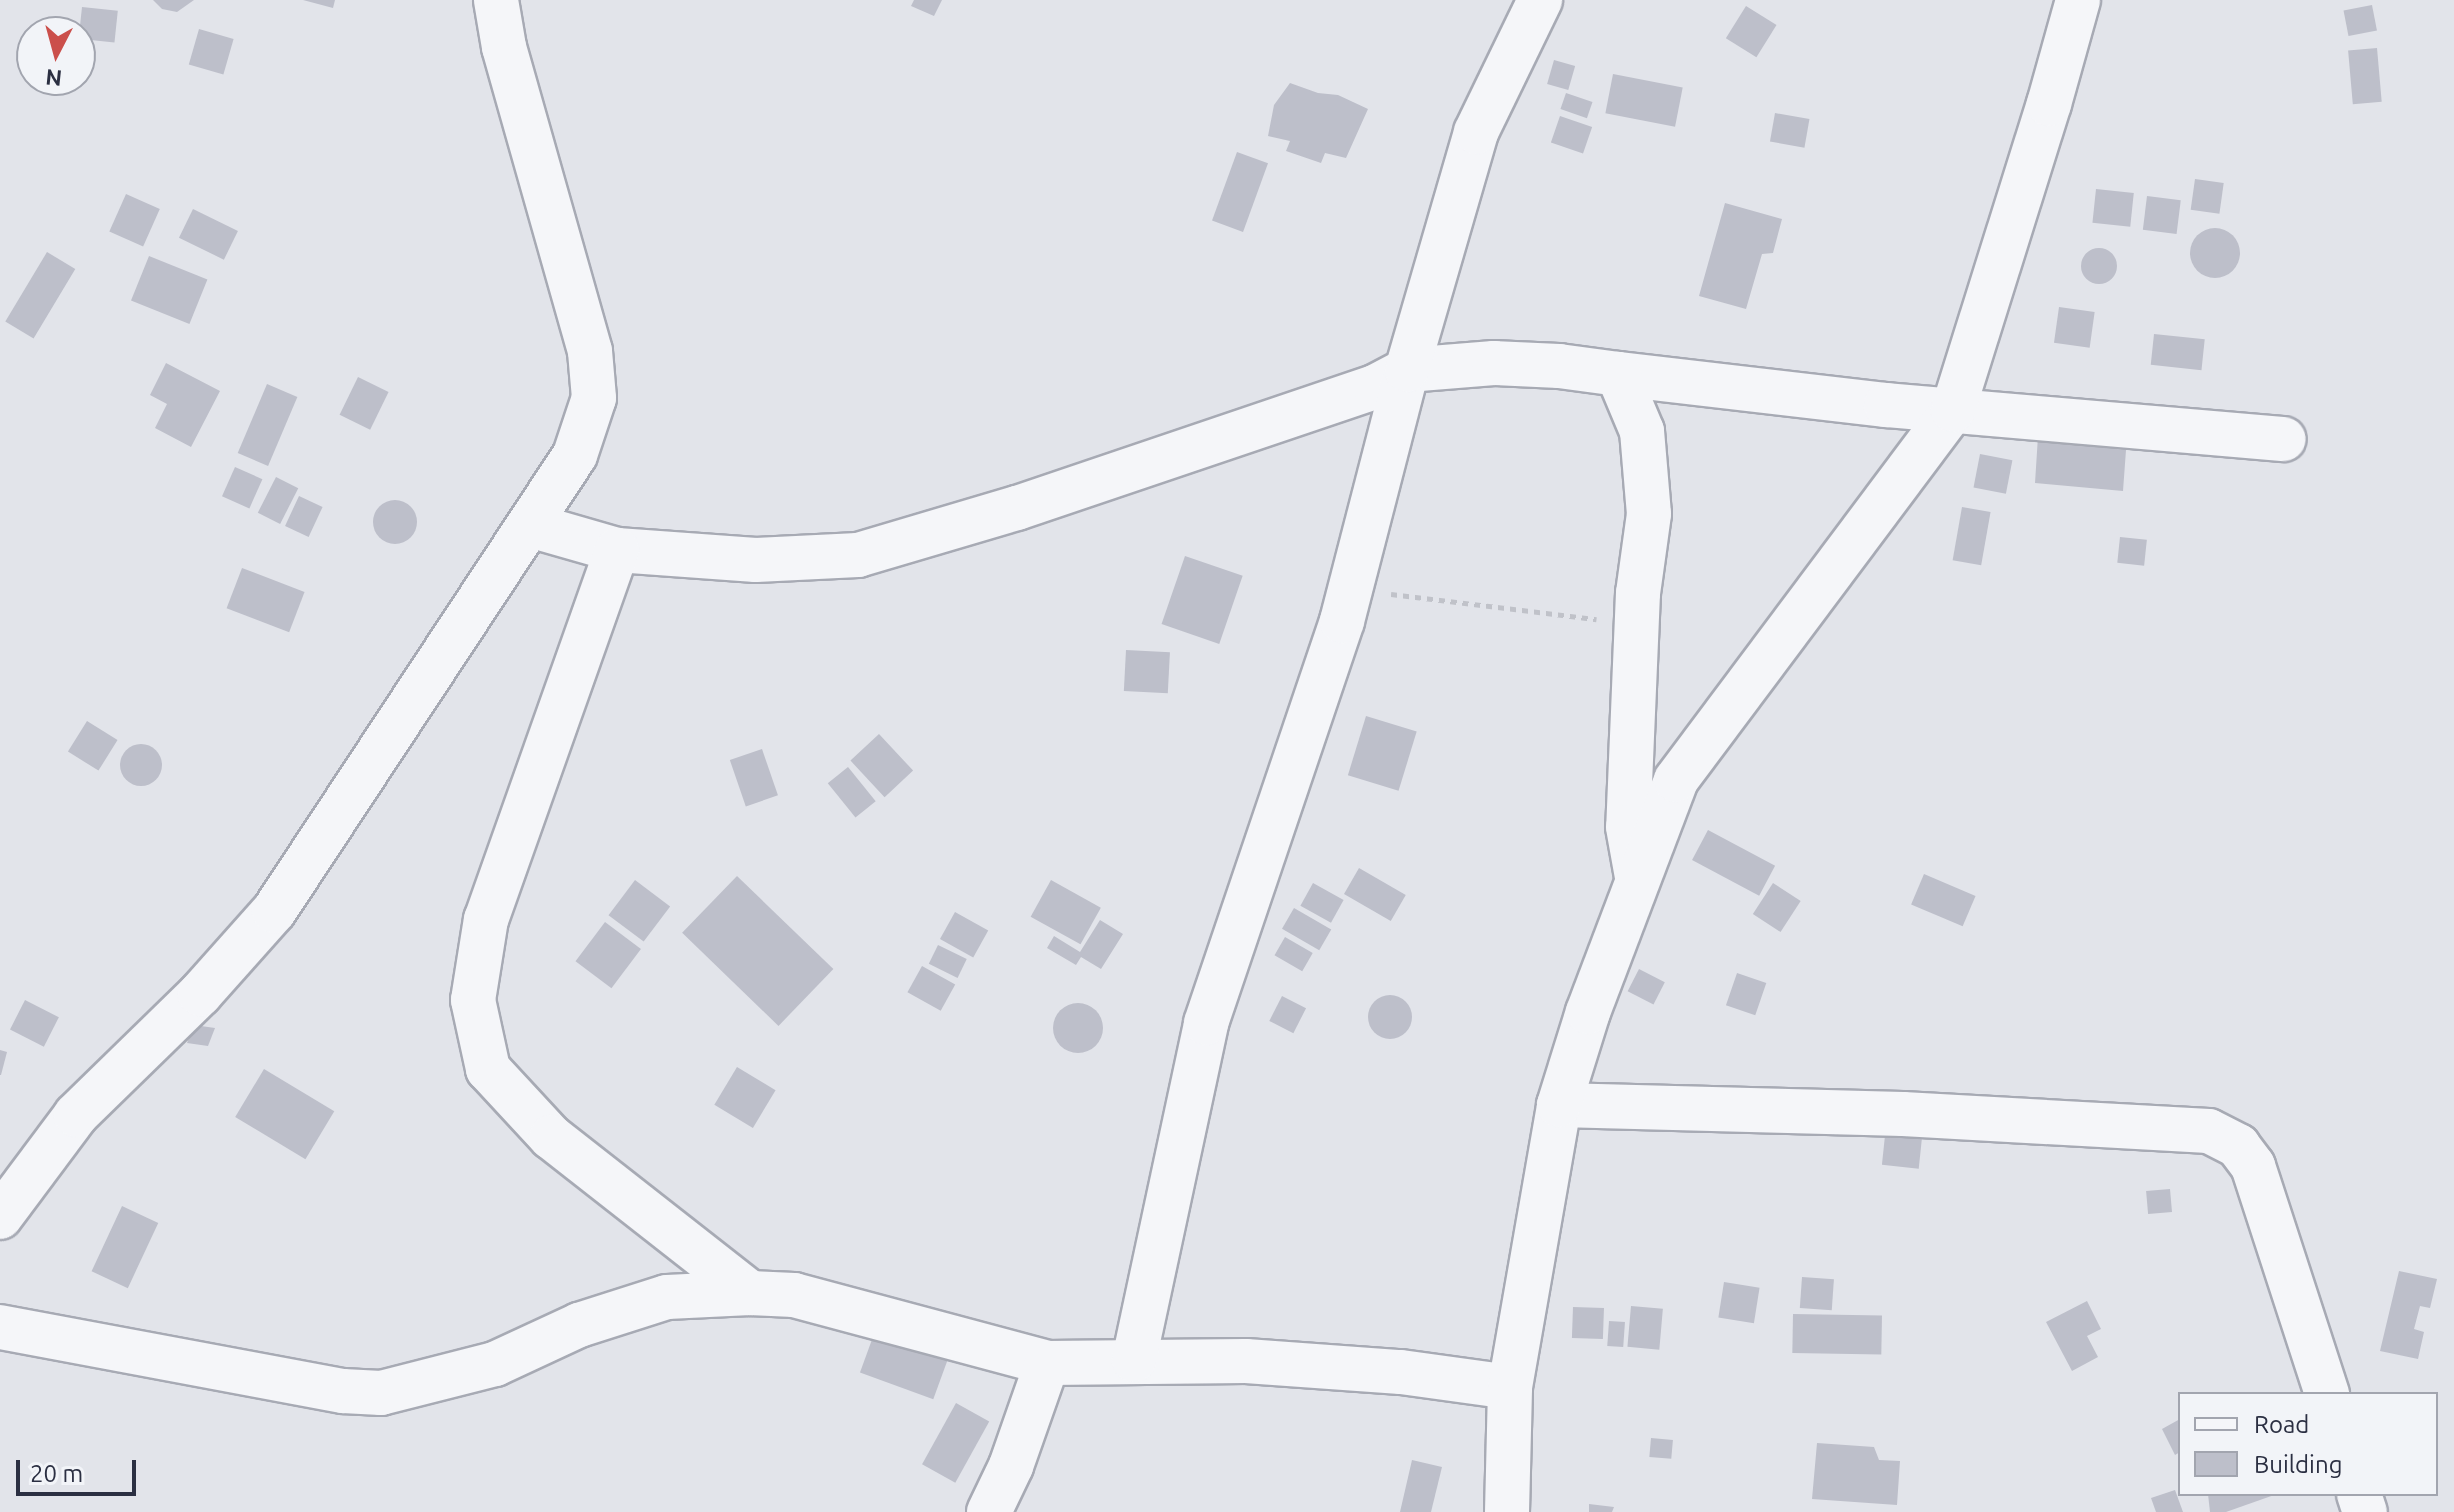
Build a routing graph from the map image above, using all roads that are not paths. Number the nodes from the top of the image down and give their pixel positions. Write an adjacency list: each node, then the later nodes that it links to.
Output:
1 (496, 0): 8 (street)
2 (1540, 0): 4 (street)
3 (2078, 0): 6 (street)
4 (1407, 370): 5 (street); 9 (street); 15 (street)
5 (1618, 374): 6 (street); 10 (street)
6 (1953, 410): 7 (street); 10 (street)
7 (2284, 439)
8 (530, 525): 9 (street); 12 (street)
9 (617, 550): 13 (street)
10 (1638, 881): 11 (street)
11 (1559, 1105): 17 (street); 18 (street)
12 (0, 1217)
13 (750, 1293): 14 (street); 16 (street)
14 (0, 1327)
15 (1134, 1360): 16 (street); 17 (street)
16 (1047, 1363): 19 (street)
17 (1510, 1387): 20 (street)
18 (2326, 1392)
19 (989, 1512)
20 (1507, 1512)

